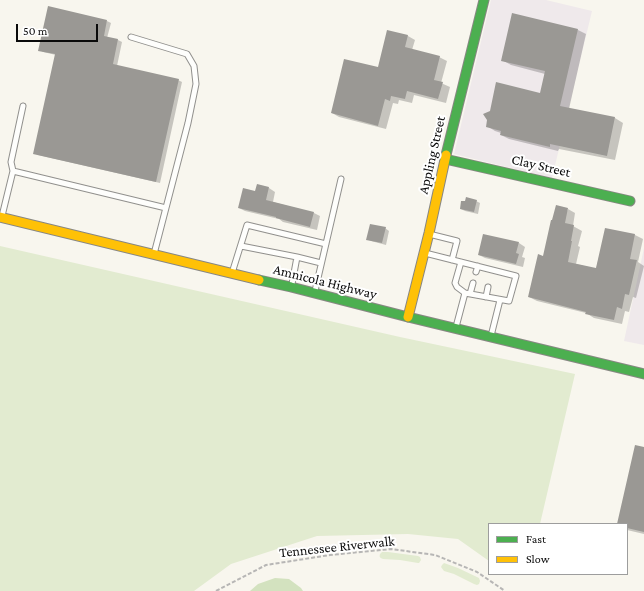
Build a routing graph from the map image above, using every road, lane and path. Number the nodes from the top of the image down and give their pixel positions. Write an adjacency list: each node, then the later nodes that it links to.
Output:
1 (484, 0): 4 (main road, Appling Street)
2 (131, 37): 8 (lane)
3 (23, 106): 5 (lane)
4 (445, 159): 7 (main road, Clay Street); 10 (main road, Appling Street)
5 (13, 171): 8 (lane); 9 (lane)
6 (341, 179): 11 (lane)
7 (630, 201)
8 (166, 208): 14 (lane)
9 (1, 217): 14 (main road, Amnicola Highway)
10 (429, 234): 13 (main road, Appling Street); 16 (lane)
11 (326, 244): 12 (lane); 18 (lane)
12 (241, 246): 15 (lane); 22 (lane)
13 (424, 253): 16 (lane); 31 (main road, Appling Street)
14 (154, 254): 22 (main road, Amnicola Highway)
15 (297, 257): 18 (lane); 25 (lane)
16 (452, 260): 17 (lane)
17 (461, 262): 19 (lane); 28 (lane)
18 (321, 263): 27 (lane)
19 (478, 266): 20 (lane); 21 (lane)
20 (493, 270): 23 (lane); 30 (lane)
21 (476, 272)
22 (232, 274): 25 (main road, Amnicola Highway)
23 (491, 277)
24 (474, 283): 28 (lane)
25 (291, 287): 27 (main road, Amnicola Highway)
26 (488, 287): 29 (lane)
27 (314, 294): 31 (main road, Amnicola Highway)
28 (468, 294): 29 (lane); 32 (lane)
29 (486, 297): 30 (lane)
30 (500, 300): 33 (lane)
31 (408, 317): 32 (main road, Amnicola Highway)
32 (456, 328): 33 (main road, Amnicola Highway)
33 (491, 337): 34 (main road, Amnicola Highway)
34 (644, 374)
35 (216, 591): 36 (path, Tennessee Riverwalk)
36 (505, 591)

